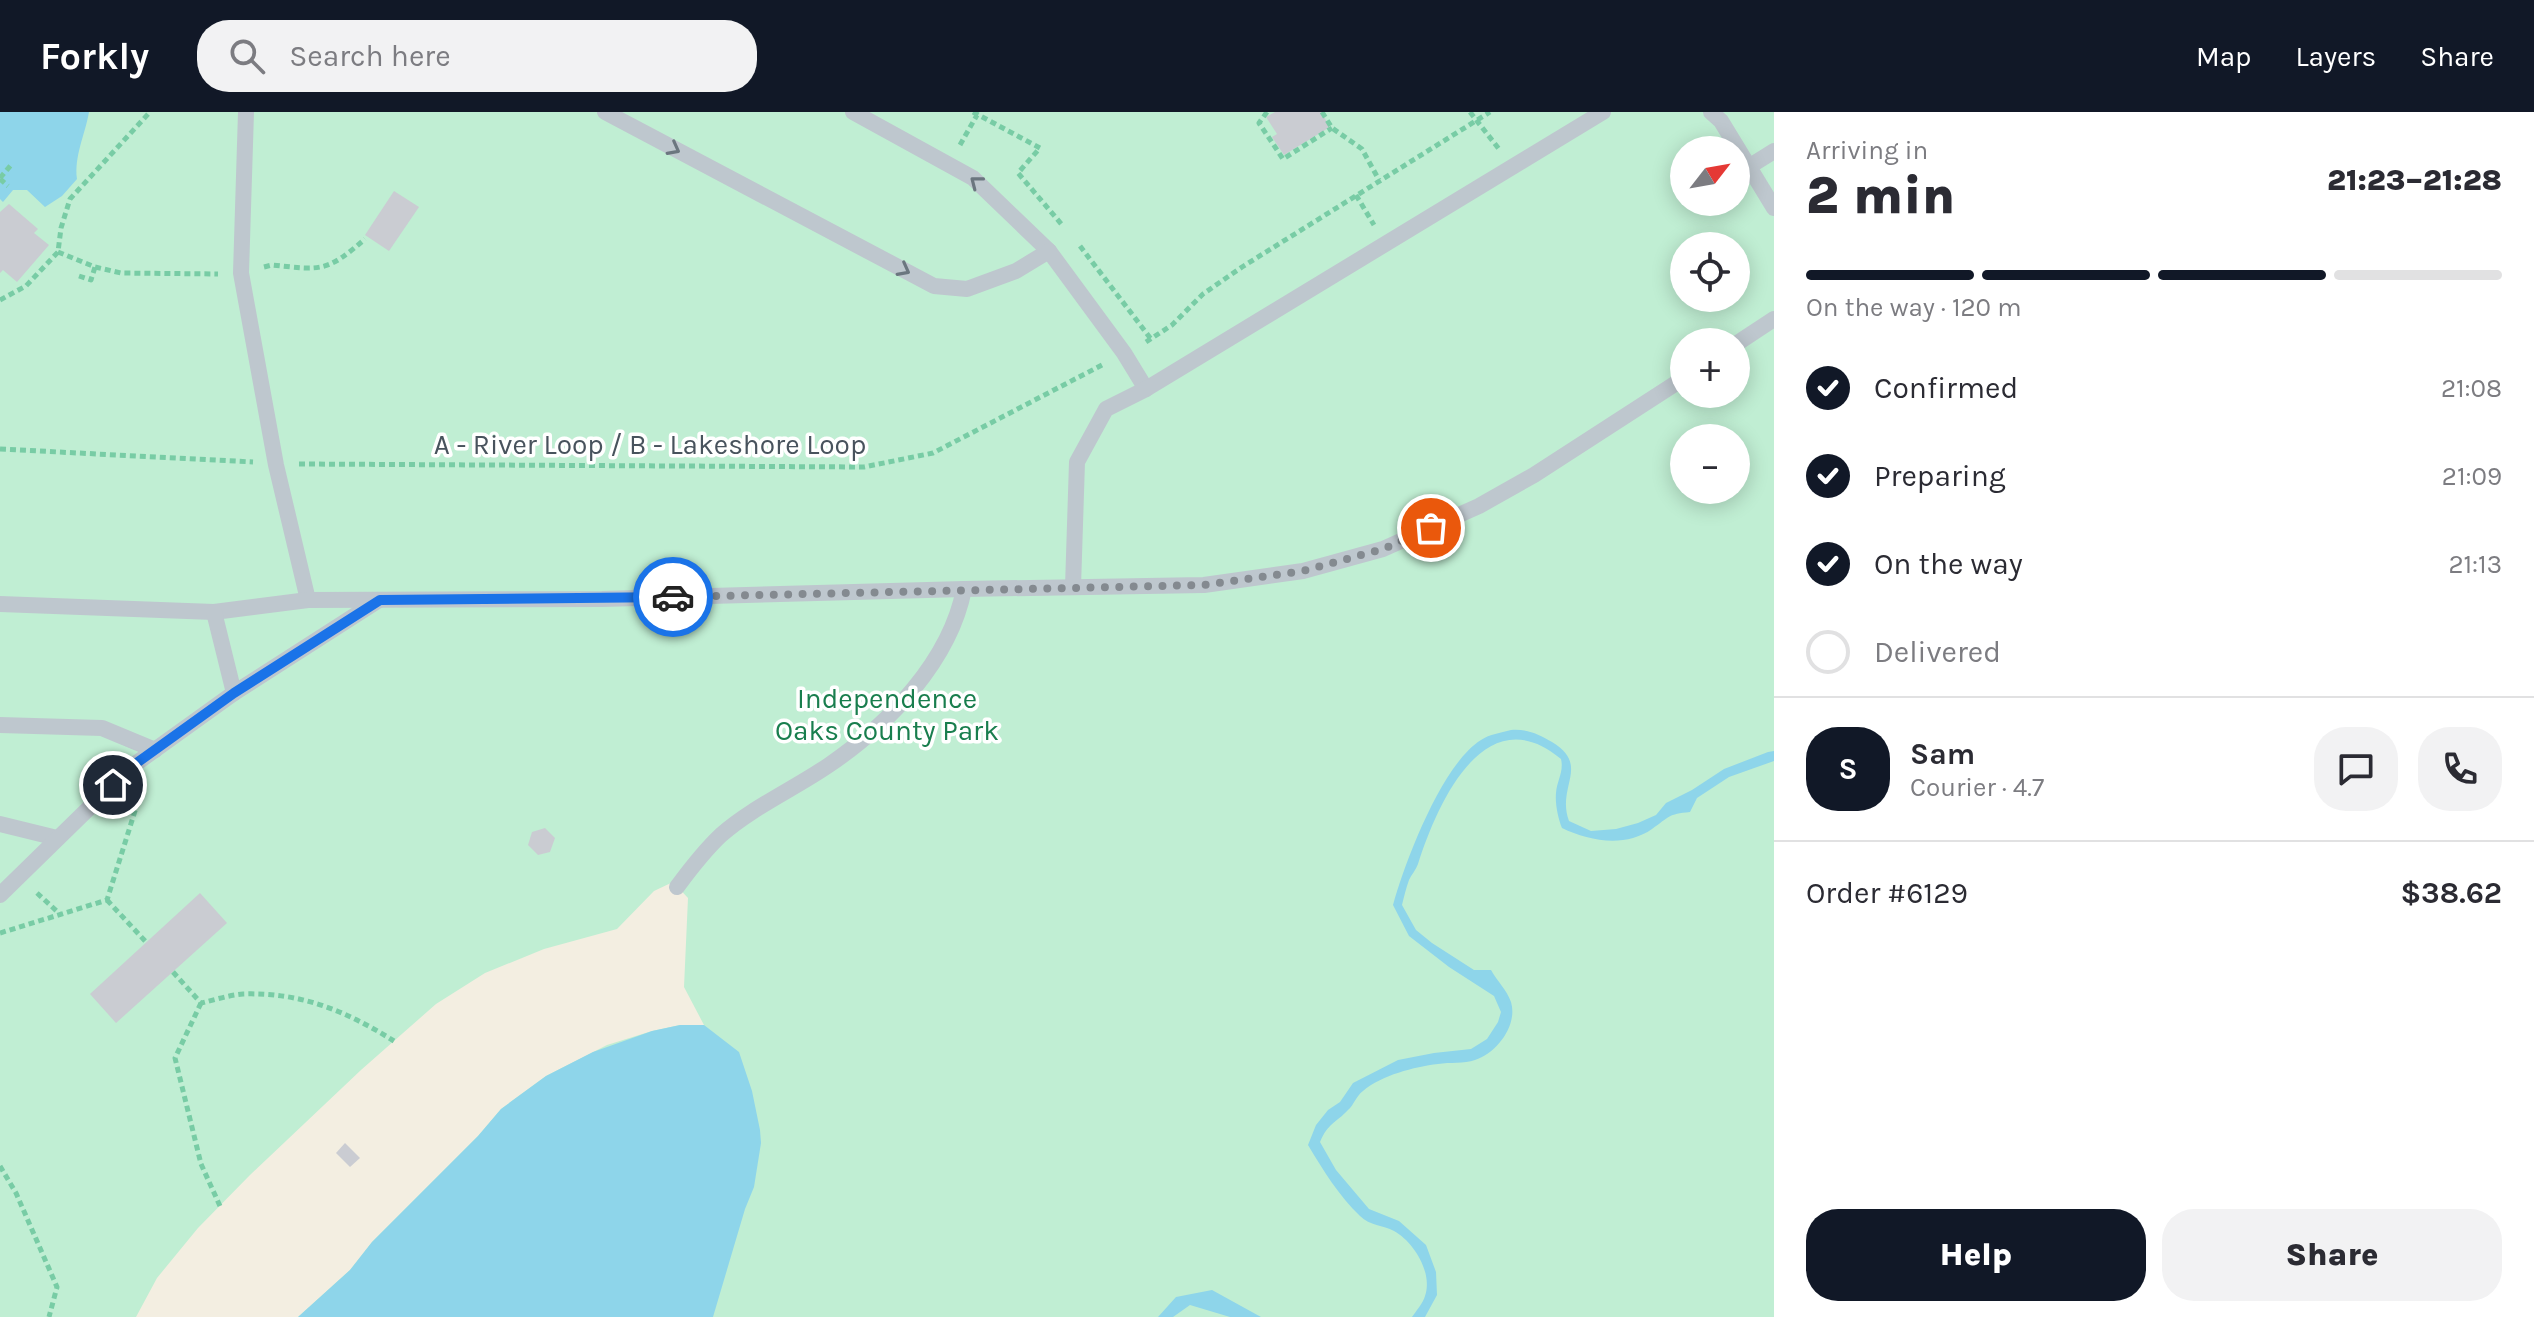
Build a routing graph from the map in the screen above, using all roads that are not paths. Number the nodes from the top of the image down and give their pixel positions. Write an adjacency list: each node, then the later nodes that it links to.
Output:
1 (246, 112): 17 (lane)
2 (605, 112): 10 (lane, one-way to 10)
3 (853, 112): 10 (lane, one-way to 3)
4 (1603, 112): 14 (lane)
5 (1711, 112): 6 (lane)
6 (1731, 136)
7 (1774, 151): 8 (lane)
8 (1750, 166): 9 (lane)
9 (1774, 208)
10 (1049, 251): 14 (lane)
11 (1774, 319): 12 (lane)
12 (1750, 335)
13 (1670, 387): 15 (lane)
14 (1146, 389): 15 (lane)
15 (1073, 587): 16 (lane)
16 (964, 589): 18 (lane); 26 (lane)
17 (308, 600): 18 (lane); 20 (lane)
18 (380, 600): 21 (lane)
19 (0, 604): 20 (lane)
20 (214, 612): 21 (lane)
21 (234, 693): 23 (lane)
22 (0, 725): 23 (lane)
23 (155, 750): 25 (lane)
24 (0, 824): 25 (lane)
25 (57, 838): 27 (lane)
26 (677, 887)
27 (0, 895)

